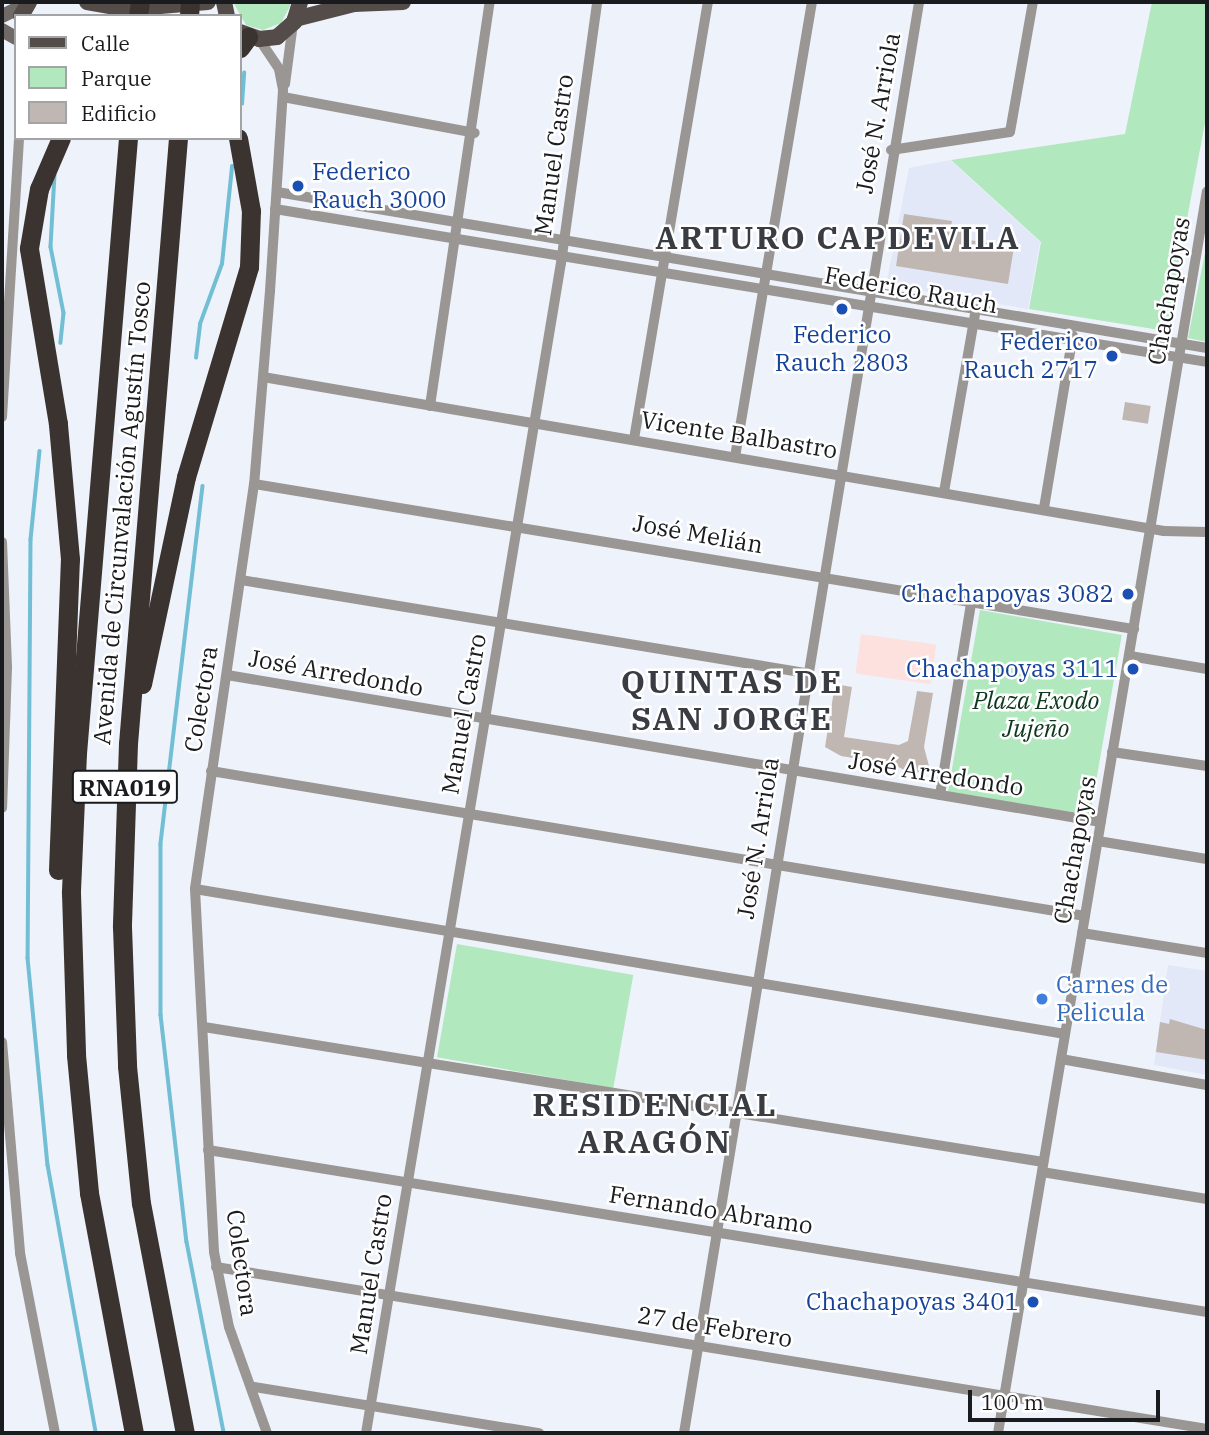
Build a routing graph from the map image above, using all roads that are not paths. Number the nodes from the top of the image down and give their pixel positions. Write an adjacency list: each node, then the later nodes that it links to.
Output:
1 (85, 2): 2 (main road)
2 (208, 2)
3 (300, 2): 14 (main road)
4 (403, 2): 11 (main road)
5 (490, 2): 17 (street)
6 (597, 2): 30 (street, Manuel Castro)
7 (708, 2): 32 (street)
8 (812, 2): 34 (street)
9 (919, 2): 23 (street, José N. Arriola)
10 (1033, 2): 23 (street)
11 (347, 3): 14 (main road)
12 (27, 5): 13 (main road)
13 (2, 16)
14 (294, 21): 15 (main road); 16 (street, Colectora)
15 (247, 39): 16 (street, Colectora)
16 (283, 94): 17 (street); 25 (street, Colectora)
17 (475, 133): 27 (street)
18 (19, 140): 48 (street)
19 (60, 140): 87 (highway)
20 (128, 140): 87 (highway, Avenida de Circunvalación Agustín Tosco / RNA019)
21 (178, 140): 70 (highway, Avenida de Circunvalación Agustín Tosco / RNA019)
22 (238, 140): 70 (highway)
23 (891, 150): 36 (street, José N. Arriola)
24 (1207, 191): 29 (street, Chachapoyas)
25 (277, 192): 26 (street, Colectora); 27 (street, Federico Rauch)
26 (275, 209): 28 (street, Federico Rauch); 46 (street, Colectora)
27 (461, 220): 28 (street); 30 (street, Federico Rauch)
28 (459, 236): 31 (street, Federico Rauch); 47 (street)
29 (1204, 237): 42 (street, Chachapoyas)
30 (563, 238): 31 (street, Manuel Castro); 32 (street, Federico Rauch)
31 (561, 253): 33 (street, Federico Rauch); 49 (street, Manuel Castro)
32 (665, 256): 33 (street); 34 (street, Federico Rauch)
33 (663, 270): 35 (street, Federico Rauch); 50 (street)
34 (766, 272): 35 (street); 36 (street, Federico Rauch)
35 (764, 286): 37 (street, Federico Rauch); 51 (street)
36 (869, 290): 37 (street, José N. Arriola); 38 (street, Federico Rauch)
37 (867, 304): 39 (street, Federico Rauch); 52 (street, José N. Arriola)
38 (976, 309): 39 (street); 40 (street, Federico Rauch)
39 (973, 322): 41 (street, Federico Rauch); 54 (street)
40 (1074, 325): 41 (street); 42 (street, Federico Rauch)
41 (1073, 339): 44 (street, Federico Rauch); 55 (street)
42 (1182, 344): 43 (street, Federico Rauch); 44 (street, Chachapoyas)
43 (1207, 348)
44 (1178, 357): 45 (street, Federico Rauch); 57 (street, Chachapoyas)
45 (1207, 362)
46 (263, 377): 47 (street, Vicente Balbastro); 53 (street, Colectora)
47 (430, 406): 49 (street, Vicente Balbastro)
48 (2, 417)
49 (534, 422): 50 (street, Vicente Balbastro); 56 (street, Manuel Castro)
50 (634, 439): 51 (street, Vicente Balbastro)
51 (735, 457): 52 (street, Vicente Balbastro)
52 (842, 474): 54 (street, Vicente Balbastro); 60 (street, José N. Arriola)
53 (254, 484): 56 (street, José Melián); 61 (street, Colectora)
54 (944, 492): 55 (street, Vicente Balbastro)
55 (1044, 508): 57 (street, Vicente Balbastro)
56 (516, 525): 60 (street, José Melián); 63 (street, Manuel Castro)
57 (1149, 528): 58 (street, Vicente Balbastro); 64 (street, Chachapoyas)
58 (1207, 533)
59 (2, 542): 76 (street)
60 (823, 576): 62 (street, José Melián); 67 (street, José N. Arriola)
61 (241, 580): 63 (street); 68 (street, Colectora)
62 (971, 604): 64 (street, José Melián); 75 (street)
63 (500, 624): 67 (street); 69 (street, Manuel Castro)
64 (1134, 629): 65 (street, Chachapoyas)
65 (1130, 656): 66 (street); 71 (street, Chachapoyas)
66 (1207, 669)
67 (806, 673): 74 (street, José N. Arriola)
68 (227, 676): 69 (street, José Arredondo); 73 (street, Colectora)
69 (484, 721): 74 (street, José Arredondo); 77 (street, Manuel Castro)
70 (128, 743): 112 (highway, Avenida de Circunvalación Agustín Tosco / RNA019)
71 (1112, 752): 72 (street); 78 (street, Chachapoyas)
72 (1207, 766)
73 (211, 771): 77 (street); 82 (street, Colectora)
74 (790, 771): 75 (street, José Arredondo); 81 (street, José N. Arriola)
75 (940, 795): 78 (street, José Arredondo)
76 (2, 808)
77 (468, 813): 81 (street); 84 (street, Manuel Castro)
78 (1101, 822): 79 (street, Chachapoyas)
79 (1098, 841): 80 (street); 83 (street, Chachapoyas)
80 (1207, 859)
81 (776, 864): 83 (street); 88 (street, José N. Arriola)
82 (195, 889): 84 (street); 89 (street, Colectora)
83 (1085, 916): 85 (street, Chachapoyas)
84 (448, 932): 88 (street); 93 (street, Manuel Castro)
85 (1082, 933): 86 (street); 90 (street, Chachapoyas)
86 (1207, 953)
87 (72, 963): 111 (highway, Avenida de Circunvalación Agustín Tosco / RNA019)
88 (757, 982): 90 (street); 95 (street, José N. Arriola)
89 (204, 1027): 93 (street); 96 (street, Colectora)
90 (1065, 1034): 92 (street, Chachapoyas)
91 (2, 1042): 110 (street)
92 (1061, 1059): 94 (street); 97 (street, Chachapoyas)
93 (428, 1064): 95 (street); 98 (street, Manuel Castro)
94 (1207, 1085)
95 (736, 1113): 97 (street); 100 (street, José N. Arriola)
96 (208, 1150): 98 (street, Fernando Abramo); 101 (street, Colectora)
97 (1042, 1167): 99 (street); 102 (street, Chachapoyas)
98 (408, 1181): 100 (street, Fernando Abramo); 103 (street, Manuel Castro)
99 (1207, 1199)
100 (716, 1233): 102 (street, Fernando Abramo); 105 (street, José N. Arriola)
101 (216, 1267): 103 (street, 27 de Febrero); 106 (street, Colectora)
102 (1023, 1282): 104 (street, Fernando Abramo); 107 (street, Chachapoyas)
103 (388, 1295): 105 (street, 27 de Febrero); 108 (street, Manuel Castro)
104 (1207, 1312)
105 (698, 1345): 107 (street, 27 de Febrero); 116 (street, José N. Arriola)
106 (254, 1387): 108 (street); 113 (street, Colectora)
107 (1005, 1395): 109 (street, 27 de Febrero); 117 (street, Chachapoyas)
108 (370, 1405): 114 (street, Manuel Castro); 115 (street)
109 (1207, 1429)
110 (55, 1433)
111 (134, 1433)
112 (186, 1433)
113 (267, 1433)
114 (366, 1433)
115 (539, 1433)
116 (684, 1433)
117 (998, 1433)

